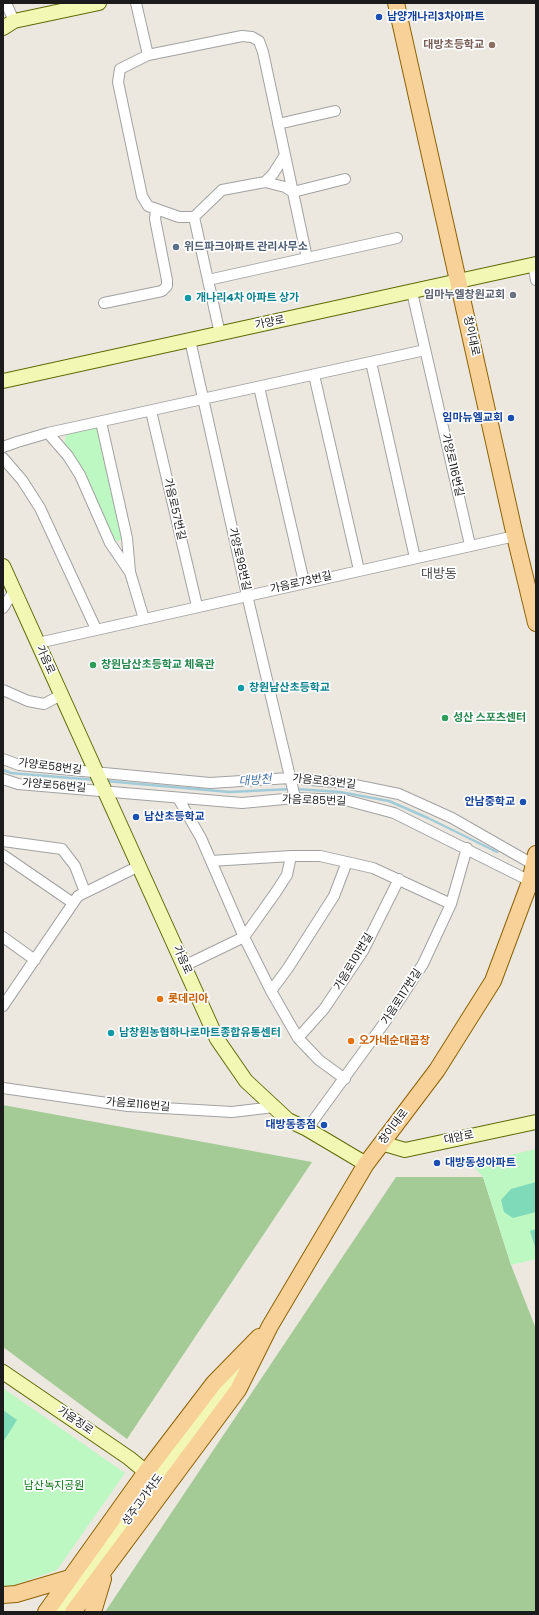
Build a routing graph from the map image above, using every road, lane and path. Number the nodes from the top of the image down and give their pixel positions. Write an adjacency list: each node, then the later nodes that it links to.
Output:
1 (6, 3): 5 (street)
2 (99, 3): 5 (street)
3 (136, 3): 6 (street)
4 (396, 3): 20 (main road, 창이대로)
5 (8, 25)
6 (148, 55): 8 (street); 13 (street)
7 (335, 111): 8 (street)
8 (278, 124): 9 (street)
9 (285, 155): 11 (street); 12 (street)
10 (345, 179): 12 (street)
11 (265, 182): 12 (street); 14 (street)
12 (292, 192): 16 (street)
13 (156, 210): 14 (street); 22 (street)
14 (194, 217): 18 (street)
15 (397, 238): 16 (street)
16 (306, 258): 18 (street)
17 (534, 264): 19 (street); 20 (street, 가양로)
18 (208, 280): 23 (street)
19 (536, 280)
20 (459, 281): 21 (street, 가양로); 36 (main road, 창이대로)
21 (412, 292): 23 (street, 가양로); 25 (street, 가양로116번길)
22 (104, 303)
23 (220, 334): 24 (street, 가양로)
24 (190, 340): 28 (street, 가양로); 30 (street, 가양로98번길)
25 (425, 350): 26 (street); 37 (street, 가양로116번길)
26 (371, 362): 27 (street); 38 (street)
27 (314, 375): 29 (street); 40 (street)
28 (3, 381)
29 (258, 387): 30 (street); 42 (street)
30 (203, 399): 31 (street); 44 (street, 가양로98번길)
31 (151, 411): 32 (street); 45 (street, 가음로57번길)
32 (101, 422): 33 (street); 41 (street)
33 (48, 433): 34 (street); 41 (street)
34 (3, 447)
35 (3, 458): 49 (street)
36 (515, 536): 37 (street, 가음로73번길); 48 (main road, 창이대로)
37 (470, 545): 38 (street, 가음로73번길)
38 (415, 558): 40 (street, 가음로73번길)
39 (3, 566): 43 (street, 가음로)
40 (359, 570): 42 (street, 가음로73번길)
41 (130, 572): 47 (street)
42 (304, 582): 44 (street, 가음로73번길)
43 (14, 591): 46 (street); 50 (street, 가음로)
44 (247, 595): 45 (street, 가음로73번길); 55 (street, 가양로98번길)
45 (197, 606): 47 (street, 가음로73번길)
46 (3, 608)
47 (144, 619): 49 (street, 가음로73번길)
48 (536, 623)
49 (96, 629): 50 (street, 가음로73번길)
50 (38, 643): 52 (street, 가음로)
51 (3, 690): 52 (street)
52 (61, 695): 54 (street, 가음로)
53 (3, 759): 54 (street, 가양로58번길)
54 (97, 774): 55 (street, 가음로83번길); 57 (street, 가음로)
55 (290, 778): 59 (street, 가양로98번길); 66 (street, 가음로83번길)
56 (3, 779): 57 (street, 가양로56번길)
57 (104, 789): 58 (street, 가음로85번길); 67 (street, 가음로)
58 (178, 798): 59 (street, 가음로85번길); 64 (street)
59 (295, 798): 61 (street, 가음로85번길)
60 (3, 841): 70 (street)
61 (467, 848): 69 (street, 가음로85번길); 72 (street, 가음로117번길)
62 (3, 855): 71 (street)
63 (291, 856): 64 (street); 65 (street); 74 (street)
64 (211, 861): 74 (street)
65 (347, 862): 68 (street); 77 (street)
66 (535, 862): 69 (main road, 창이대로)
67 (139, 866): 70 (street); 76 (street, 가음로)
68 (399, 879): 72 (street); 79 (street, 가음로101번길)
69 (533, 883): 85 (main road, 창이대로)
70 (85, 892): 71 (street)
71 (73, 903): 75 (street)
72 (451, 904): 80 (street, 가음로117번길)
73 (3, 937): 75 (street)
74 (244, 937): 76 (street); 77 (street)
75 (35, 960): 78 (street)
76 (184, 966): 82 (street, 가음로)
77 (270, 991): 79 (street)
78 (4, 1003)
79 (298, 1038): 80 (street)
80 (345, 1079): 84 (street, 가음로117번길)
81 (3, 1088): 82 (street, 가음로116번길)
82 (274, 1107): 84 (street, 가음로)
83 (536, 1122): 85 (street, 대암로)
84 (307, 1129): 86 (street, 가음로)
85 (382, 1143): 86 (main road, 창이대로)
86 (366, 1164): 87 (main road, 창이대로)
87 (270, 1326): 89 (street, 창이대로); 90 (main road); 91 (main road)
88 (3, 1372): 90 (street, 가음정로)
89 (225, 1388): 95 (street, 성주고가차도)
90 (146, 1472): 92 (main road)
91 (108, 1565): 96 (main road); 97 (main road)
92 (70, 1578): 93 (main road); 94 (main road)
93 (3, 1595)
94 (46, 1612)
95 (62, 1612)
96 (73, 1612)
97 (94, 1612)

